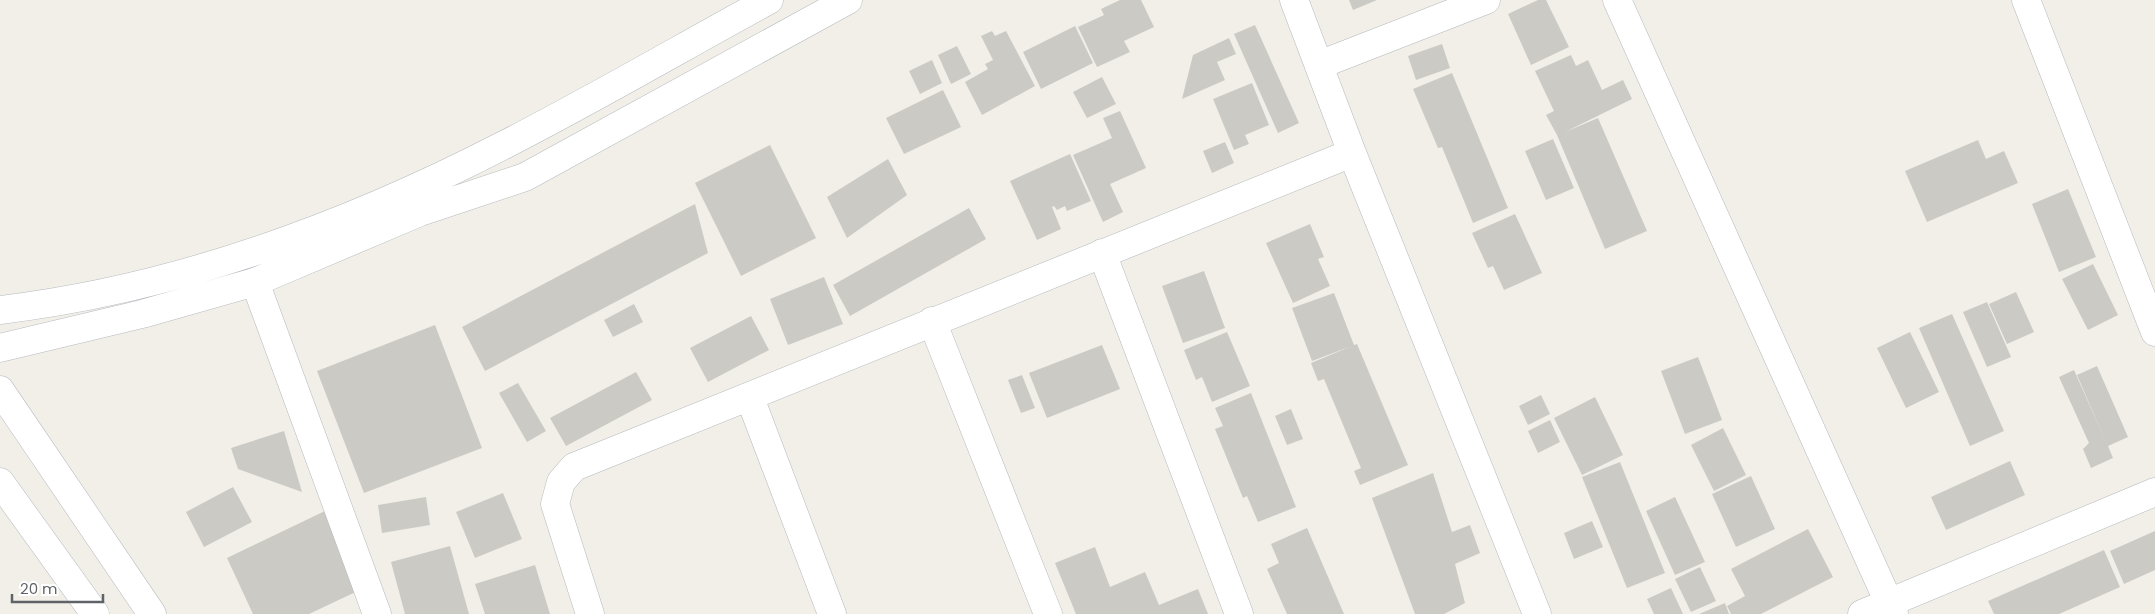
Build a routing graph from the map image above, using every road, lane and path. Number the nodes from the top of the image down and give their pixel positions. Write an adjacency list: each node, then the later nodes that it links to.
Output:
1 (769, 0): 11 (street)
2 (848, 0): 10 (street)
3 (1294, 0): 7 (street)
4 (1486, 0): 7 (street)
5 (1617, 0): 19 (street)
6 (2026, 0): 13 (street)
7 (1319, 65): 8 (street)
8 (1352, 153): 9 (street); 27 (street)
9 (1102, 253): 12 (street); 26 (street)
10 (255, 282): 14 (street); 22 (street)
11 (0, 310)
12 (932, 321): 16 (street); 25 (street)
13 (2155, 332)
14 (0, 348)
15 (0, 390): 21 (street)
16 (750, 398): 23 (street); 24 (street)
17 (0, 482): 20 (street)
18 (2155, 492): 19 (street)
19 (1891, 608): 28 (street)
20 (95, 614)
21 (152, 614)
22 (377, 614)
23 (590, 614)
24 (832, 614)
25 (1048, 614)
26 (1239, 614)
27 (1538, 614)
28 (1862, 614)

